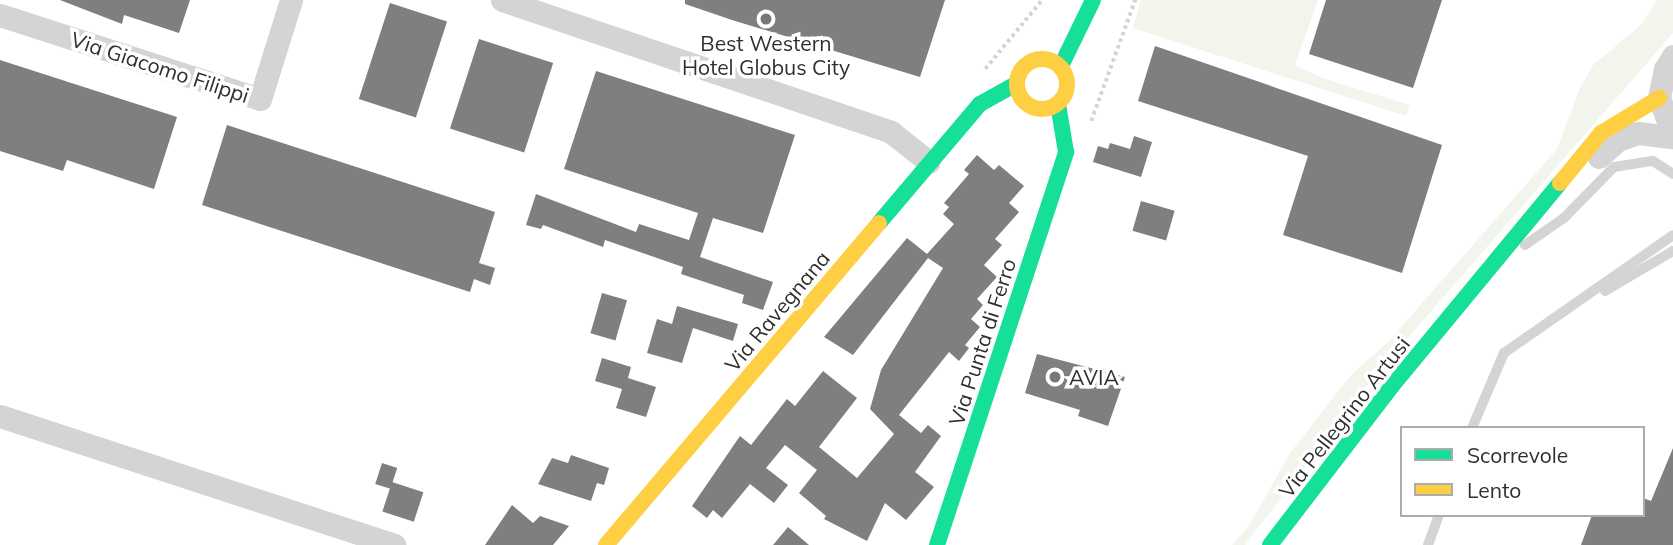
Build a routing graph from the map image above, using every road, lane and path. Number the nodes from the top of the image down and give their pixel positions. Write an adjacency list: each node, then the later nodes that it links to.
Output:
1 (291, 0): 6 (street, Via Giacomo Filippi)
2 (502, 0): 15 (street)
3 (1086, 0): 8 (street)
4 (1093, 0): 9 (street)
5 (1135, 0): 13 (path)
6 (0, 15)
7 (1673, 56): 11 (street)
8 (1044, 58): 9 (street); 10 (street)
9 (1061, 66): 12 (street)
10 (1018, 90): 12 (street); 15 (street, Via Ravegnana)
11 (1659, 98): 14 (street); 20 (street, Via Pellegrino Artusi)
12 (1051, 107): 27 (street, Via Punta di Ferro)
13 (1091, 121)
14 (1673, 135): 18 (street)
15 (929, 162): 26 (street, Via Ravegnana)
16 (1673, 174): 18 (lane)
17 (1673, 235): 21 (lane)
18 (1520, 248): 20 (street)
19 (1673, 251): 21 (lane)
20 (1452, 316): 28 (street, Via Pellegrino Artusi)
21 (1550, 321): 23 (lane)
22 (0, 416): 25 (street)
23 (1473, 426)
24 (1438, 517): 29 (lane)
25 (394, 545)
26 (606, 545)
27 (937, 545)
28 (1270, 545)
29 (1428, 545)

